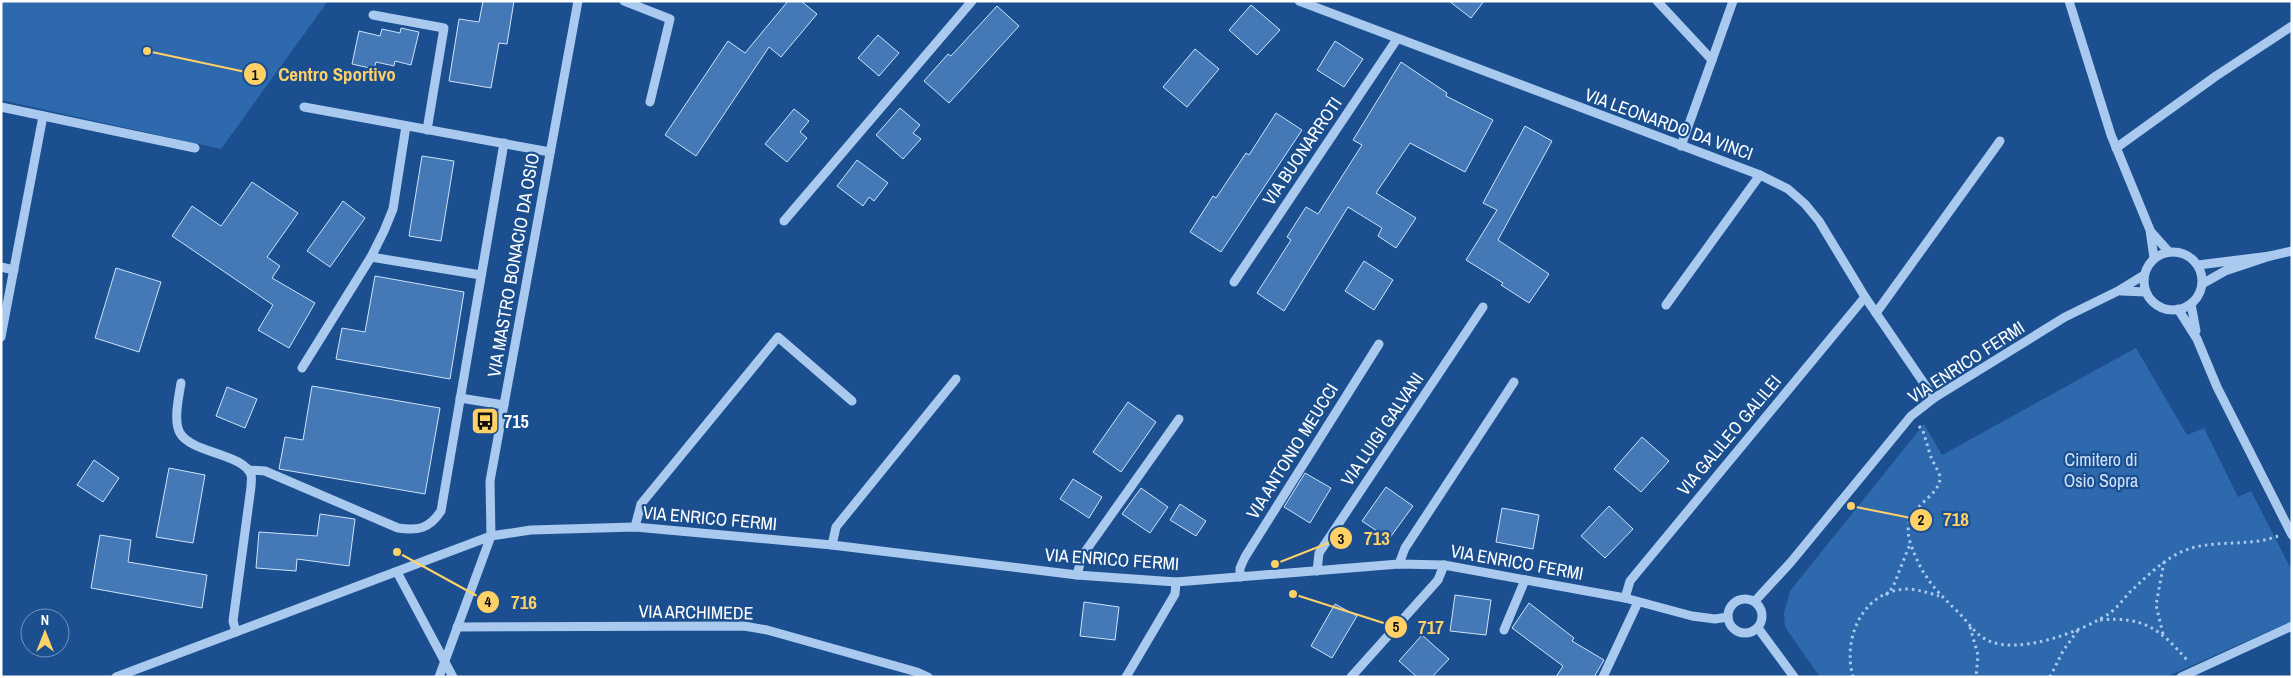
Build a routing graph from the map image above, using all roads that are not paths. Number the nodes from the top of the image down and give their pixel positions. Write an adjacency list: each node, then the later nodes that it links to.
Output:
1 (578, 1): 23 (street, VIA MASTRO BONACIO DA OSIO)
2 (624, 1): 12 (street)
3 (972, 1): 25 (street)
4 (1299, 1): 10 (street, VIA LEONARDO DA VINCI)
5 (1657, 1): 11 (street)
6 (1732, 1): 11 (street)
7 (2069, 1): 22 (street)
8 (373, 15): 17 (street)
9 (2292, 26): 22 (street)
10 (1397, 40): 20 (street, VIA LEONARDO DA VINCI); 37 (street, VIA BUONARROTI)
11 (1712, 60): 20 (street)
12 (650, 102)
13 (304, 107): 16 (street)
14 (1, 108): 15 (street)
15 (43, 116): 21 (street); 34 (street)
16 (406, 126): 17 (street); 30 (street)
17 (427, 130): 19 (street)
18 (2000, 141): 46 (street)
19 (504, 143): 23 (street); 35 (street)
20 (1681, 146): 24 (street, VIA LEONARDO DA VINCI)
21 (195, 148)
22 (2116, 148): 26 (street)
23 (550, 152): 57 (street, VIA MASTRO BONACIO DA OSIO)
24 (1760, 175): 41 (street, VIA LEONARDO DA VINCI); 43 (street)
25 (784, 221)
26 (2150, 230): 28 (street); 31 (street)
27 (2292, 251): 29 (street)
28 (2169, 252): 31 (street); 32 (street)
29 (2270, 256): 32 (street); 38 (street)
30 (371, 257): 35 (street); 50 (street)
31 (2154, 258): 36 (street)
32 (2198, 265): 38 (street)
33 (1, 267): 34 (street)
34 (14, 270): 47 (street)
35 (481, 275): 54 (street)
36 (2144, 275): 39 (street, VIA ENRICO FERMI); 40 (street)
37 (1234, 282)
38 (2202, 284): 42 (street)
39 (2118, 291): 40 (street, VIA ENRICO FERMI); 55 (street, VIA ENRICO FERMI)
40 (2146, 292): 45 (street)
41 (1864, 297): 46 (street, VIA LEONARDO DA VINCI); 72 (street, VIA GALILEO GALILEI)
42 (2191, 304): 45 (street); 48 (street)
43 (1666, 305)
44 (1483, 307): 66 (street, VIA LUIGI GALVANI)
45 (2178, 310): 48 (street)
46 (1876, 313): 55 (street, VIA LEONARDO DA VINCI)
47 (1, 337)
48 (2197, 339): 61 (street)
49 (1379, 344): 69 (street, VIA ANTONIO MEUCCI)
50 (302, 368)
51 (956, 379): 63 (street)
52 (1514, 382): 64 (street)
53 (181, 383): 59 (street)
54 (460, 398): 57 (street); 59 (street)
55 (1934, 398): 73 (street, VIA ENRICO FERMI)
56 (852, 400): 60 (street)
57 (504, 405): 62 (street, VIA MASTRO BONACIO DA OSIO)
58 (1179, 419): 68 (street)
59 (248, 470): 80 (street)
60 (635, 527): 62 (street, VIA ENRICO FERMI); 63 (street, VIA ENRICO FERMI)
61 (2291, 533)
62 (491, 536): 67 (street, VIA ENRICO FERMI); 77 (street)
63 (832, 545): 68 (street, VIA ENRICO FERMI)
64 (1399, 564): 65 (street, VIA ENRICO FERMI); 66 (street, VIA ENRICO FERMI)
65 (1444, 566): 70 (street, VIA ENRICO FERMI); 88 (street)
66 (1317, 571): 69 (street, VIA ENRICO FERMI)
67 (397, 572): 80 (street, VIA ENRICO FERMI); 81 (street)
68 (1077, 575): 71 (street, VIA ENRICO FERMI)
69 (1240, 577): 71 (street, VIA ENRICO FERMI)
70 (1525, 580): 72 (street, VIA ENRICO FERMI); 79 (street)
71 (1176, 582): 87 (street)
72 (1624, 598): 74 (street, VIA ENRICO FERMI)
73 (1755, 601): 75 (street); 78 (street)
74 (1638, 602): 75 (street, VIA ENRICO FERMI); 89 (street)
75 (1728, 617): 78 (street)
76 (2292, 626): 82 (street)
77 (457, 627): 81 (street); 86 (street, VIA ARCHIMEDE)
78 (1758, 628): 90 (street)
79 (1504, 630)
80 (236, 632): 83 (street, VIA ENRICO FERMI)
81 (444, 663): 84 (street); 85 (street)
82 (2193, 673): 91 (street)
83 (116, 677)
84 (439, 677)
85 (453, 677)
86 (928, 677)
87 (1126, 677)
88 (1351, 677)
89 (1602, 677)
90 (1794, 677)
91 (2181, 677)

